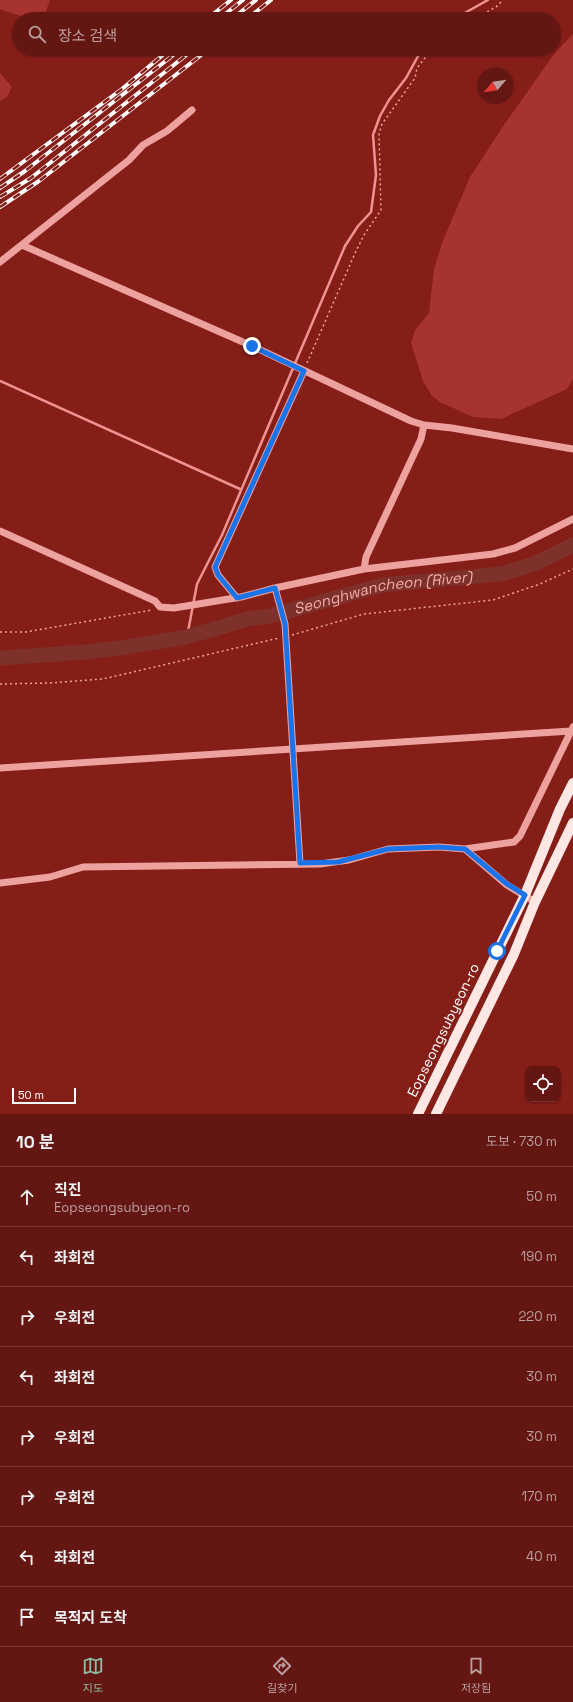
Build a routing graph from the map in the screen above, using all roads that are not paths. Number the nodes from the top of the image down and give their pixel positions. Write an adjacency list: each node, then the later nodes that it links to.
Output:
1 (192, 110): 2 (lane)
2 (22, 245): 3 (lane); 4 (lane)
3 (0, 262)
4 (301, 370): 5 (lane); 11 (lane)
5 (424, 425): 6 (lane); 9 (lane)
6 (573, 448)
7 (573, 519): 9 (lane)
8 (0, 531): 11 (lane)
9 (364, 569): 10 (lane)
10 (275, 588): 11 (lane); 13 (lane)
11 (237, 598)
12 (572, 729): 13 (lane); 17 (lane)
13 (293, 748): 14 (lane); 18 (lane)
14 (0, 768)
15 (573, 783): 20 (main road, Eopseongsubyeon-ro)
16 (573, 823): 21 (main road)
17 (465, 849): 18 (lane); 20 (lane)
18 (300, 863): 19 (lane)
19 (0, 883)
20 (525, 895): 21 (lane); 22 (main road, Eopseongsubyeon-ro)
21 (535, 902): 23 (main road)
22 (418, 1114)
23 (436, 1114)

